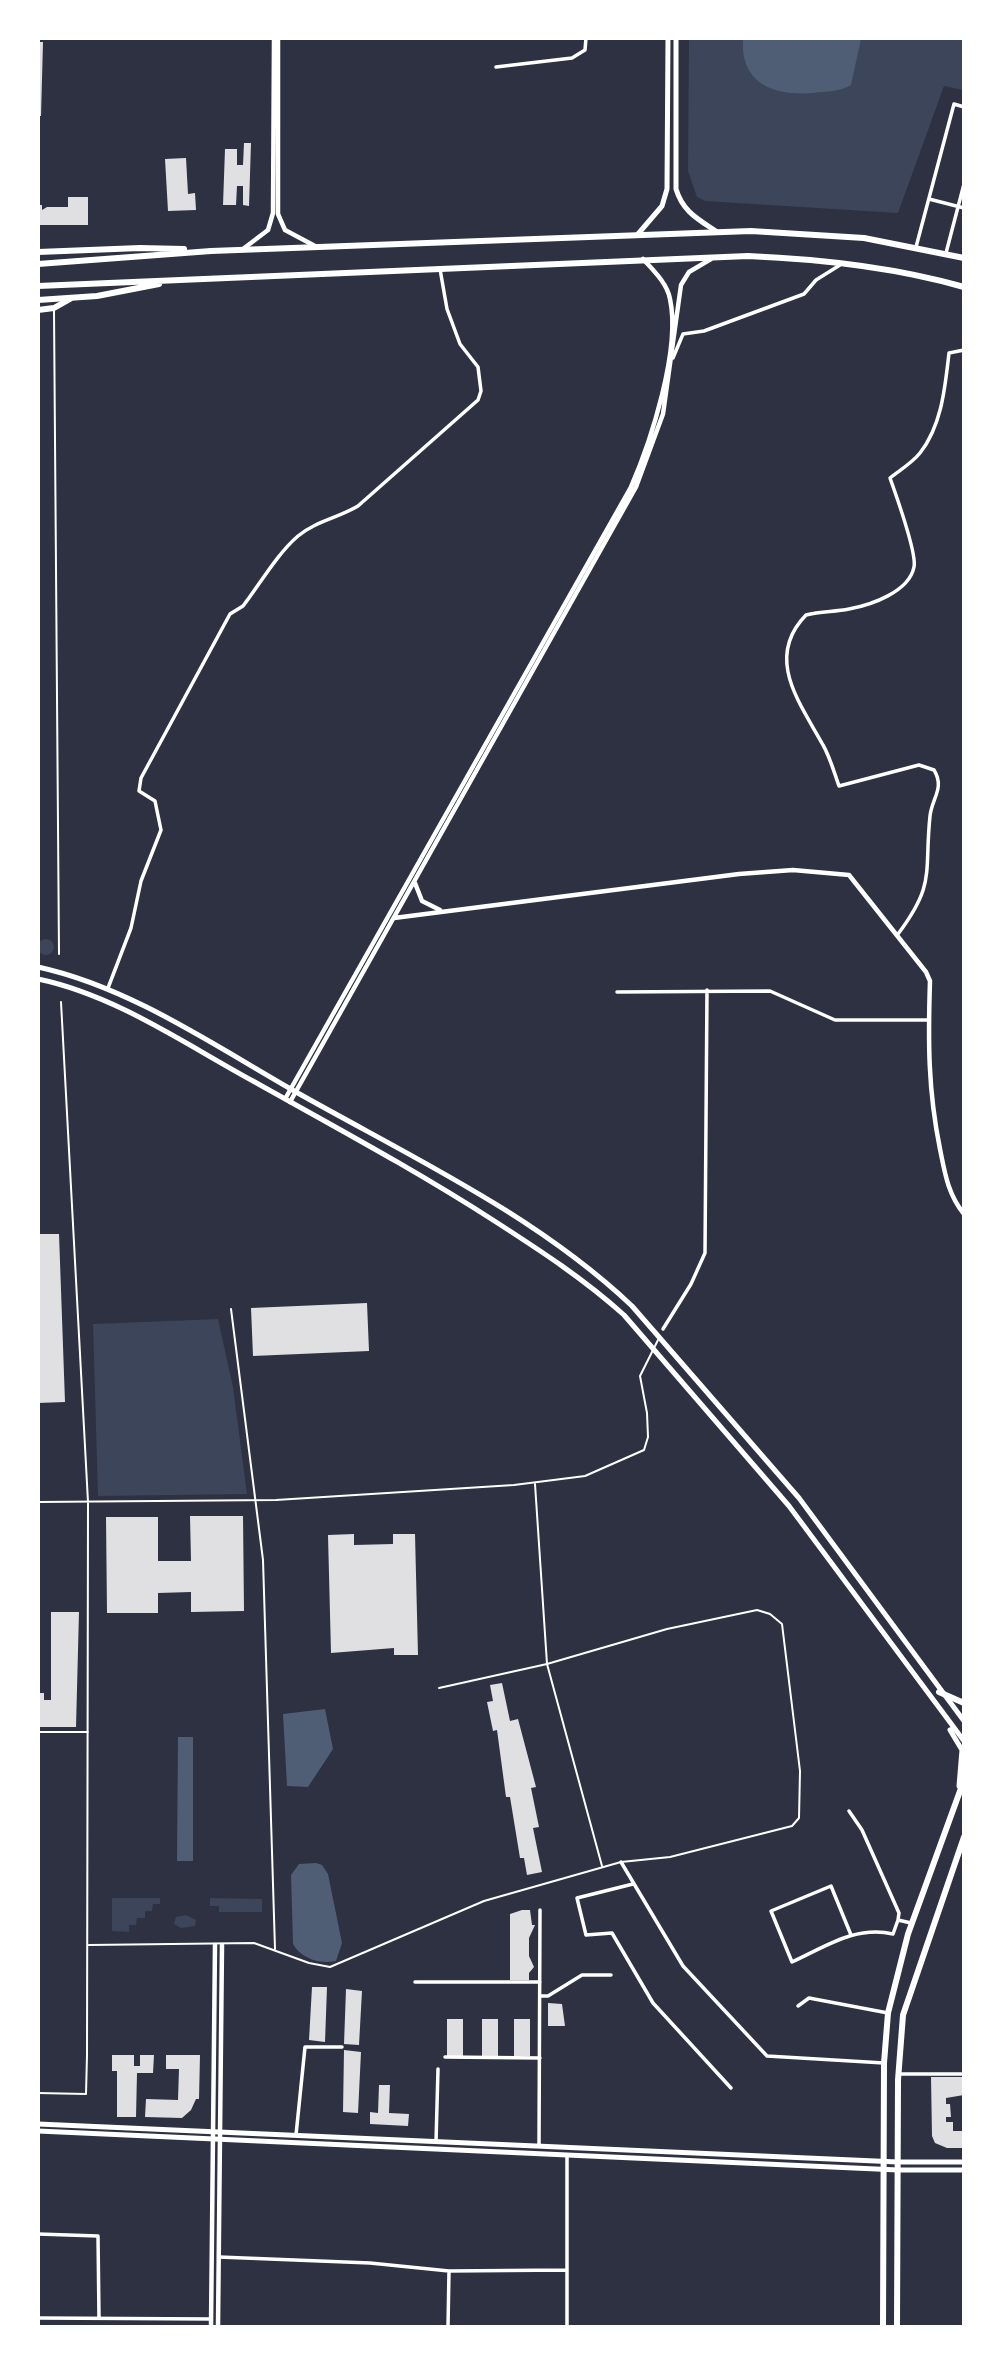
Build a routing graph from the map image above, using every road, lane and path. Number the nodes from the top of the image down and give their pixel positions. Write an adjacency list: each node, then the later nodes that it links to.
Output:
1 (276, 38): 13 (street); 15 (street)
2 (586, 38): 5 (street)
3 (667, 38): 12 (main road)
4 (676, 38): 11 (main road)
5 (496, 67)
6 (964, 107): 8 (street)
7 (964, 184): 9 (street)
8 (929, 199): 9 (street); 14 (street)
9 (958, 206): 10 (street); 18 (street)
10 (964, 208)
11 (718, 232): 12 (main road); 14 (main road)
12 (638, 234): 13 (main road)
13 (316, 247): 15 (main road)
14 (916, 247): 18 (main road)
15 (242, 249): 16 (main road)
16 (211, 251): 17 (main road); 22 (main road)
17 (38, 252)
18 (946, 254): 21 (main road)
19 (716, 256): 20 (main road); 23 (main road); 33 (street)
20 (642, 258): 24 (main road); 37 (street)
21 (964, 258)
22 (38, 264)
23 (842, 264): 27 (main road); 33 (street)
24 (440, 269): 25 (main road); 42 (street)
25 (178, 280): 26 (main road); 28 (main road)
26 (38, 286)
27 (964, 286)
28 (70, 299): 29 (main road); 30 (main road)
29 (38, 300)
30 (54, 308): 31 (main road); 39 (lane)
31 (38, 310)
32 (964, 350): 38 (street)
33 (673, 358): 34 (street)
34 (415, 882): 35 (street); 36 (street)
35 (444, 912): 36 (street); 38 (street)
36 (394, 918): 37 (street); 47 (street)
37 (387, 919): 47 (street)
38 (898, 934): 46 (street)
39 (60, 954)
40 (38, 967): 42 (main road)
41 (38, 979): 48 (main road)
42 (107, 990): 47 (main road)
43 (707, 990): 44 (street); 46 (street); 51 (street)
44 (617, 992)
45 (61, 1002): 55 (lane)
46 (929, 1020): 49 (street)
47 (294, 1091): 48 (street); 58 (main road)
48 (288, 1101): 60 (main road)
49 (964, 1214)
50 (231, 1309): 53 (lane)
51 (663, 1329): 52 (lane)
52 (535, 1482): 53 (lane); 56 (lane)
53 (254, 1500): 55 (lane); 79 (lane)
54 (38, 1502): 55 (lane)
55 (88, 1502): 63 (lane)
56 (547, 1664): 57 (lane); 69 (lane); 70 (lane)
57 (439, 1688)
58 (939, 1692): 59 (main road); 61 (main road)
59 (964, 1703)
60 (936, 1706): 64 (main road); 66 (main road)
61 (964, 1721)
62 (38, 1731): 63 (lane)
63 (89, 1731): 76 (lane)
64 (964, 1741)
65 (964, 1780): 66 (main road)
66 (957, 1797): 74 (main road)
67 (849, 1811): 73 (street)
68 (964, 1837): 91 (main road)
69 (621, 1862): 70 (lane); 71 (street)
70 (603, 1866): 79 (lane)
71 (634, 1884): 89 (street); 93 (street)
72 (540, 1910): 82 (street)
73 (898, 1920): 74 (street); 75 (street)
74 (911, 1923): 85 (main road)
75 (851, 1935): 75 (street)
76 (89, 1945): 77 (lane); 94 (lane)
77 (215, 1945): 78 (lane); 97 (street)
78 (222, 1945): 79 (lane); 98 (street)
79 (275, 1951)
80 (611, 1975): 83 (street)
81 (415, 1982): 82 (street)
82 (540, 1982): 83 (street)
83 (540, 1996): 88 (street)
84 (798, 2007): 85 (street)
85 (888, 2013): 89 (main road)
86 (342, 2047): 99 (street)
87 (445, 2057): 88 (street)
88 (540, 2058): 103 (street)
89 (884, 2063): 106 (main road)
90 (438, 2069): 102 (street)
91 (898, 2074): 92 (street); 107 (main road)
92 (964, 2074)
93 (731, 2088)
94 (38, 2094)
95 (38, 2124): 97 (main road)
96 (38, 2132): 100 (main road)
97 (213, 2132): 98 (main road); 100 (street)
98 (220, 2132): 99 (main road); 101 (street)
99 (296, 2136): 102 (main road)
100 (213, 2140): 101 (main road); 118 (street)
101 (220, 2140): 104 (main road); 113 (street)
102 (436, 2142): 103 (main road)
103 (539, 2146): 104 (street); 106 (main road)
104 (539, 2154): 105 (main road)
105 (567, 2155): 109 (main road); 114 (street)
106 (884, 2161): 107 (main road); 109 (main road)
107 (898, 2162): 108 (main road); 110 (main road)
108 (964, 2162)
109 (884, 2169): 110 (main road); 123 (main road)
110 (898, 2170): 111 (main road); 124 (main road)
111 (964, 2170)
112 (38, 2234): 117 (street)
113 (219, 2258): 115 (street); 120 (street)
114 (567, 2270): 115 (street); 122 (street)
115 (449, 2271): 121 (street)
116 (38, 2318): 117 (street)
117 (99, 2318): 118 (street)
118 (211, 2319): 119 (street)
119 (211, 2326)
120 (218, 2326)
121 (448, 2326)
122 (566, 2326)
123 (883, 2326)
124 (897, 2326)

